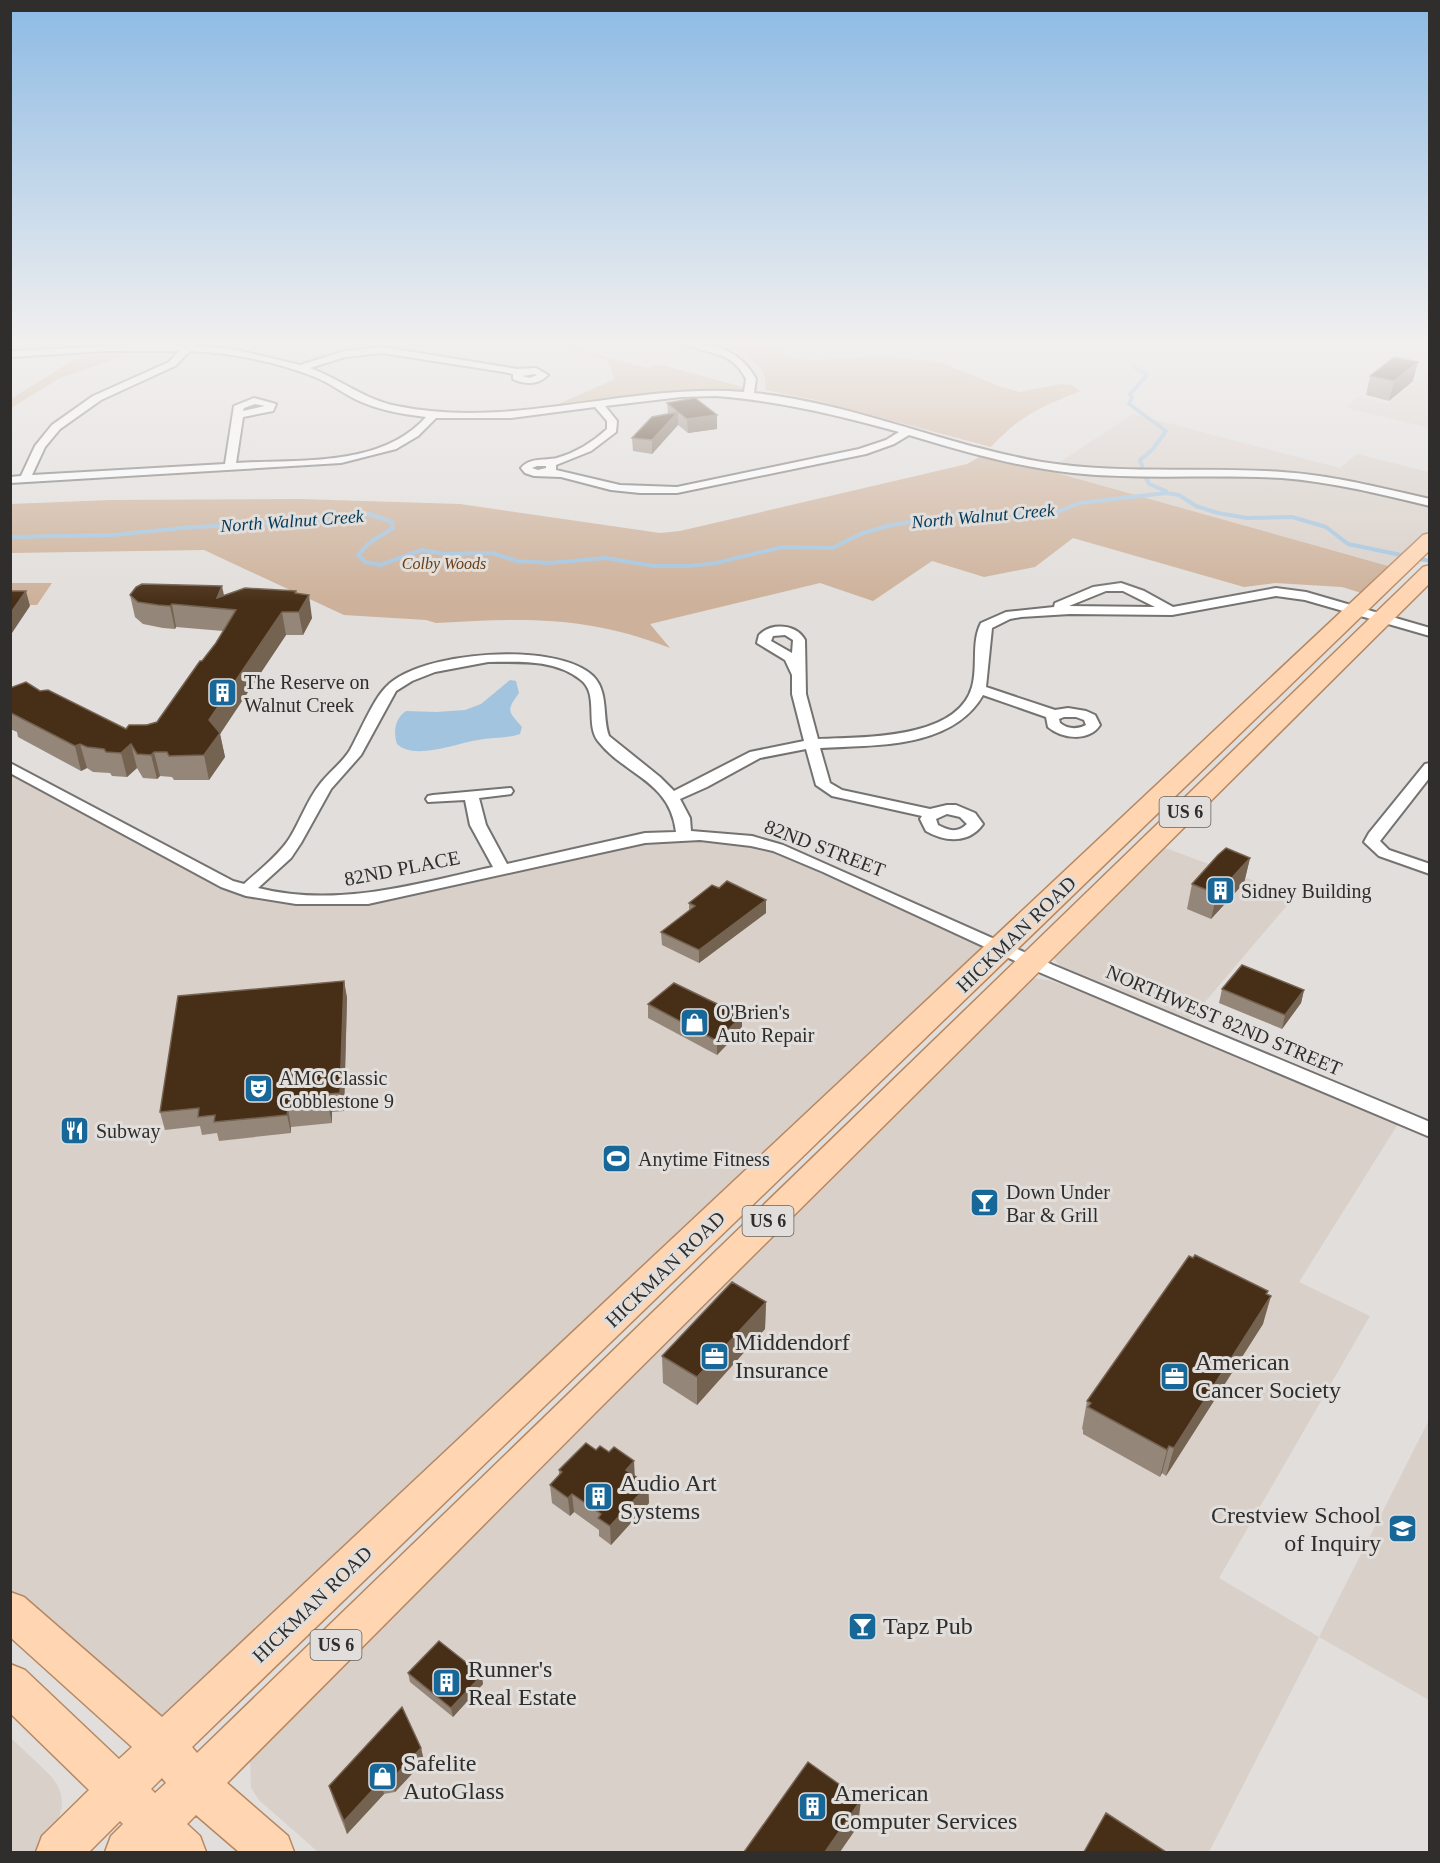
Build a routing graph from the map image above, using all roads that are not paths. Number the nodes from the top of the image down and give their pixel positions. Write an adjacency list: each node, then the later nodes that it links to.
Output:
1 (55, 428): 8 (street)
2 (237, 428): 7 (street)
3 (423, 428): 7 (street)
4 (612, 428): 6 (street)
5 (893, 428): 6 (street)
6 (907, 432): 10 (street)
7 (230, 467): 8 (street)
8 (25, 479): 9 (street)
9 (10, 480)
10 (1430, 503)
11 (1425, 544): 13 (main road, HICKMAN ROAD / US 6)
12 (1427, 573): 16 (main road, HICKMAN ROAD / US 6)
13 (1356, 610): 14 (street); 16 (street); 33 (main road, HICKMAN ROAD / US 6)
14 (1172, 611): 15 (street); 15 (street)
15 (1044, 612): 19 (street)
16 (1382, 618): 17 (street); 33 (main road, HICKMAN ROAD / US 6)
17 (1430, 632)
18 (798, 674): 21 (street)
19 (979, 689): 20 (street); 21 (street)
20 (1055, 715)
21 (813, 744): 26 (street); 28 (street)
22 (10, 767): 32 (street, 82ND PLACE)
23 (1430, 767): 31 (street)
24 (506, 791): 25 (street)
25 (471, 794): 27 (street); 30 (street)
26 (673, 796): 29 (street); 32 (street)
27 (433, 799)
28 (932, 814)
29 (684, 835): 30 (street, 82ND PLACE); 33 (street, 82ND STREET)
30 (502, 869): 32 (street, 82ND PLACE)
31 (1430, 869)
32 (246, 891)
33 (1016, 955): 34 (street, NORTHWEST 82ND STREET); 37 (main road, HICKMAN ROAD / US 6); 38 (main road, HICKMAN ROAD / US 6)
34 (1430, 1130)
35 (10, 1610): 37 (main road)
36 (10, 1684): 39 (main road)
37 (164, 1746): 38 (main road); 39 (main road, HICKMAN ROAD / US 6)
38 (195, 1785): 40 (main road, HICKMAN ROAD / US 6); 42 (main road)
39 (121, 1789): 40 (main road); 41 (main road, HICKMAN ROAD / US 6)
40 (155, 1843)
41 (58, 1852)
42 (272, 1852)

